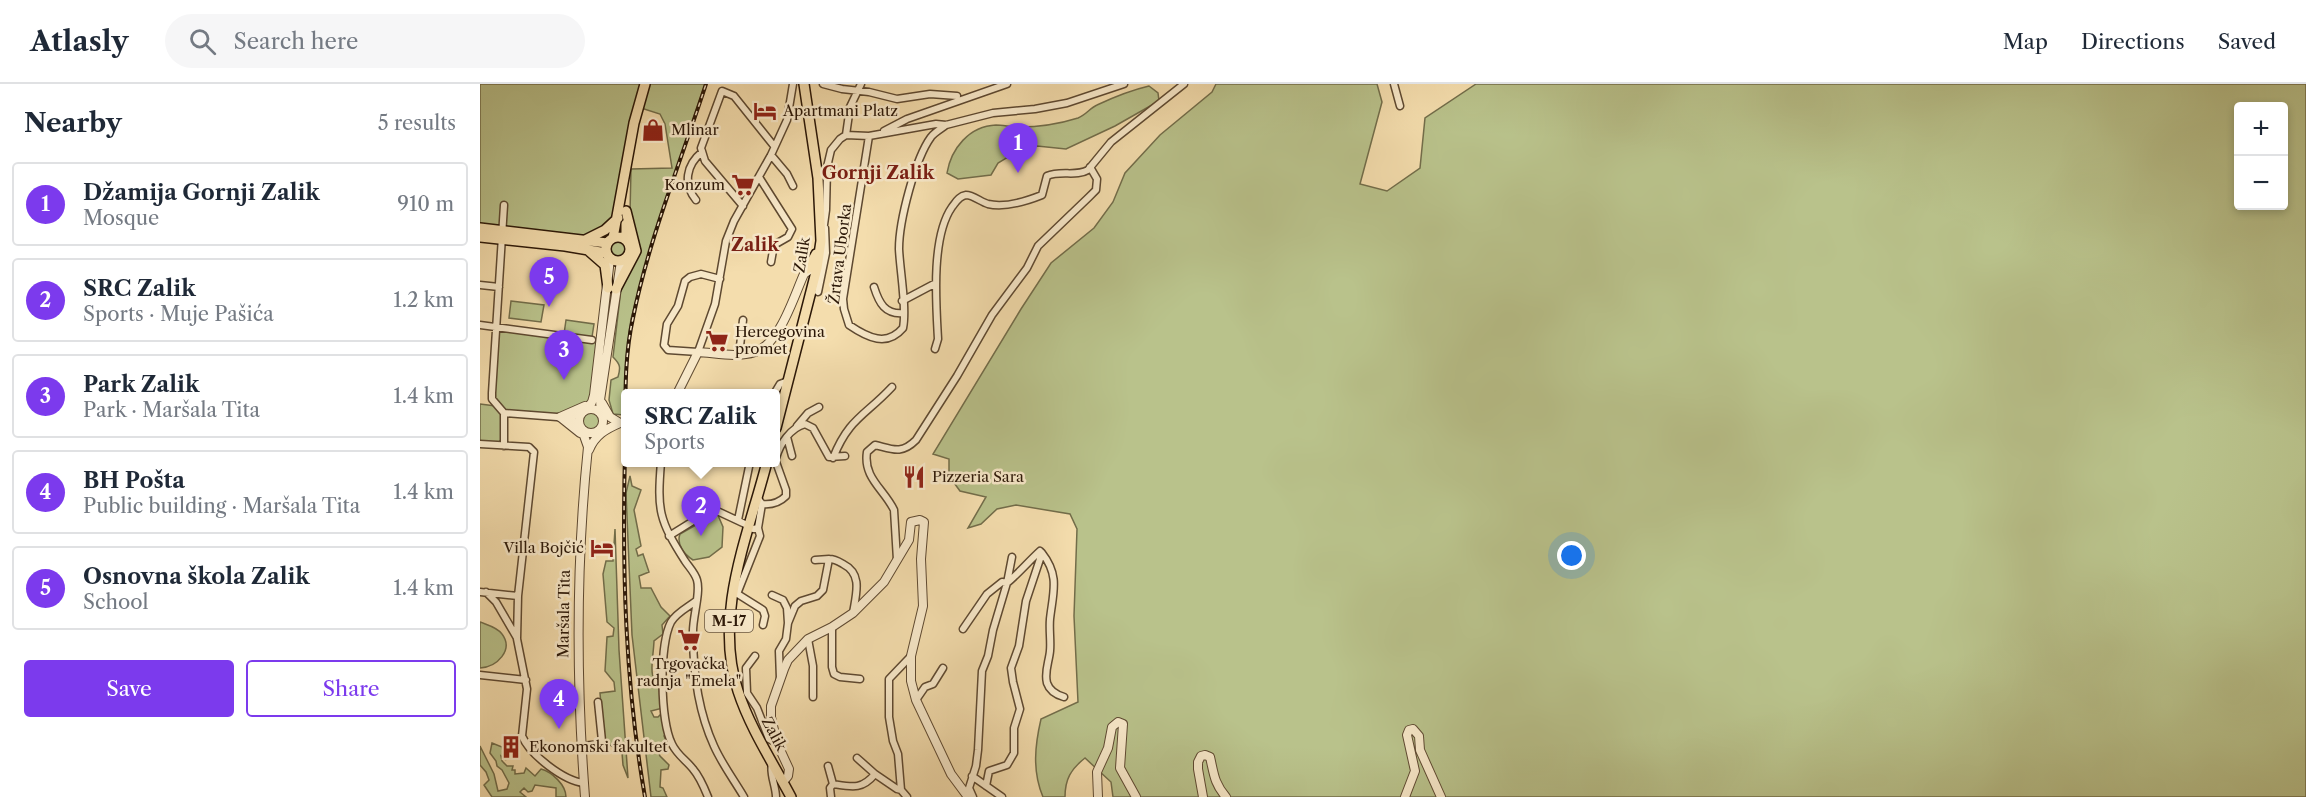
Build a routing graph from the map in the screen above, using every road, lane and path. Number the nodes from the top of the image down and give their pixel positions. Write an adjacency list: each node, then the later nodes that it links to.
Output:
1 (645, 84): 20 (main road)
2 (793, 84): 17 (street)
3 (804, 84): 29 (main road, Zalik)
4 (823, 84): 10 (street)
5 (1007, 84): 14 (street)
6 (1124, 84): 13 (street)
7 (1184, 84): 21 (street)
8 (1394, 84): 12 (street)
9 (723, 87): 17 (street); 18 (street)
10 (860, 87): 11 (street); 15 (street)
11 (957, 96)
12 (1400, 106)
13 (946, 125): 14 (street); 47 (street)
14 (877, 133): 16 (street)
15 (846, 135): 16 (street); 29 (street, Žrtava Uborka)
16 (869, 135): 48 (street, Žrtava Uborka)
17 (774, 146): 19 (street)
18 (702, 152): 24 (street); 26 (street)
19 (771, 155): 22 (street); 23 (street)
20 (627, 161): 27 (main road); 28 (main road)
21 (1090, 167): 41 (street); 92 (street)
22 (759, 177): 26 (street); 38 (street, Zalik)
23 (793, 186)
24 (696, 200)
25 (504, 206): 31 (street)
26 (742, 206): 40 (street)
27 (626, 211): 34 (main road); 45 (main road)
28 (618, 218): 33 (main road); 35 (main road)
29 (823, 221): 39 (main road, Zalik); 39 (main road); 46 (street, Žrtava Uborka)
30 (480, 228): 31 (main road)
31 (502, 235): 32 (main road); 35 (main road); 43 (street)
32 (480, 237)
33 (610, 240): 34 (main road); 35 (main road); 36 (main road)
34 (626, 240): 37 (main road)
35 (586, 245): 36 (main road); 45 (main road)
36 (608, 256): 37 (main road); 45 (street)
37 (621, 261): 45 (street)
38 (771, 262)
39 (812, 269): 55 (street); 56 (main road, Zalik)
40 (720, 279): 54 (street); 54 (street)
41 (936, 283): 47 (street); 53 (street)
42 (480, 285): 43 (street)
43 (499, 287): 51 (street)
44 (874, 287): 48 (street)
45 (612, 288): 60 (street)
46 (818, 292)
47 (902, 301): 48 (street)
48 (904, 313)
49 (743, 320): 55 (street)
50 (480, 325): 51 (street)
51 (496, 327): 52 (street); 63 (street)
52 (592, 340)
53 (935, 349)
54 (698, 352): 55 (street); 58 (street)
55 (739, 355)
56 (789, 378): 59 (street); 64 (main road, Zalik)
57 (892, 387): 79 (street)
58 (679, 389)
59 (777, 389)
60 (597, 396): 62 (street); 65 (street); 66 (street); 68 (street)
61 (819, 407): 69 (street)
62 (584, 411): 65 (street); 67 (street); 70 (street)
63 (504, 413): 66 (street); 74 (street)
64 (780, 413)
65 (601, 415): 68 (street); 71 (street)
66 (560, 417): 67 (street); 75 (street)
67 (570, 418): 70 (street)
68 (619, 423): 71 (street); 75 (street)
69 (797, 426): 72 (street); 79 (street)
70 (581, 428): 71 (street); 75 (street, Maršala Tita)
71 (599, 429): 75 (street, Maršala Tita)
72 (787, 437): 76 (street); 77 (street)
73 (480, 444): 74 (street)
74 (504, 446): 97 (street)
75 (588, 451): 118 (street, Maršala Tita)
76 (780, 452)
77 (792, 456)
78 (845, 456): 79 (street)
79 (833, 458)
80 (661, 467): 87 (street)
81 (749, 467): 85 (street)
82 (765, 467): 84 (main road, Zalik / M-17)
83 (778, 467): 84 (street)
84 (760, 500): 95 (main road, Zalik / M-17); 95 (street)
85 (738, 520): 86 (street); 87 (street)
86 (745, 524)
87 (669, 536): 98 (street)
88 (1042, 553): 93 (street); 114 (street); 127 (street)
89 (1012, 557): 93 (street)
90 (829, 559): 91 (street); 99 (street); 100 (street)
91 (815, 560)
92 (897, 561): 99 (street); 107 (street)
93 (1007, 583): 103 (street); 123 (street)
94 (483, 592): 97 (street); 104 (street)
95 (735, 593): 101 (street); 120 (main road, Zalik / M-17)
96 (772, 595): 100 (street)
97 (518, 596): 104 (street)
98 (696, 601): 130 (street); 131 (street)
99 (853, 613): 102 (street)
100 (788, 623): 112 (street)
101 (763, 625)
102 (832, 627): 105 (street); 110 (street)
103 (963, 629)
104 (517, 639): 111 (street)
105 (808, 639): 112 (street); 113 (street)
106 (755, 656): 117 (street)
107 (911, 656): 115 (street); 128 (street)
108 (943, 668): 115 (street)
109 (480, 675): 111 (street)
110 (860, 679)
111 (526, 680): 125 (street)
112 (780, 680): 117 (street)
113 (813, 697)
114 (1064, 697)
115 (916, 699): 136 (street)
116 (598, 702): 118 (street)
117 (777, 743): 124 (street)
118 (582, 746): 125 (street, Maršala Tita)
119 (857, 758): 122 (street)
120 (772, 762): 124 (main road, Zalik / M-17); 132 (street)
121 (828, 766): 126 (street)
122 (876, 774): 126 (street); 128 (street)
123 (972, 776): 127 (street); 137 (street)
124 (781, 778): 133 (main road, M-17)
125 (584, 783): 129 (street, Maršala Tita)
126 (833, 784): 134 (street)
127 (986, 786): 138 (street)
128 (901, 790): 135 (street)
129 (585, 797)
130 (708, 797)
131 (744, 797)
132 (776, 797)
133 (791, 797)
134 (831, 797)
135 (907, 797)
136 (968, 797)
137 (973, 797)
138 (1002, 797)
139 (1098, 797): 140 (street)
140 (1136, 797)
141 (1203, 797): 142 (street)
142 (1226, 797)
143 (1405, 797): 144 (street)
144 (1441, 797)

